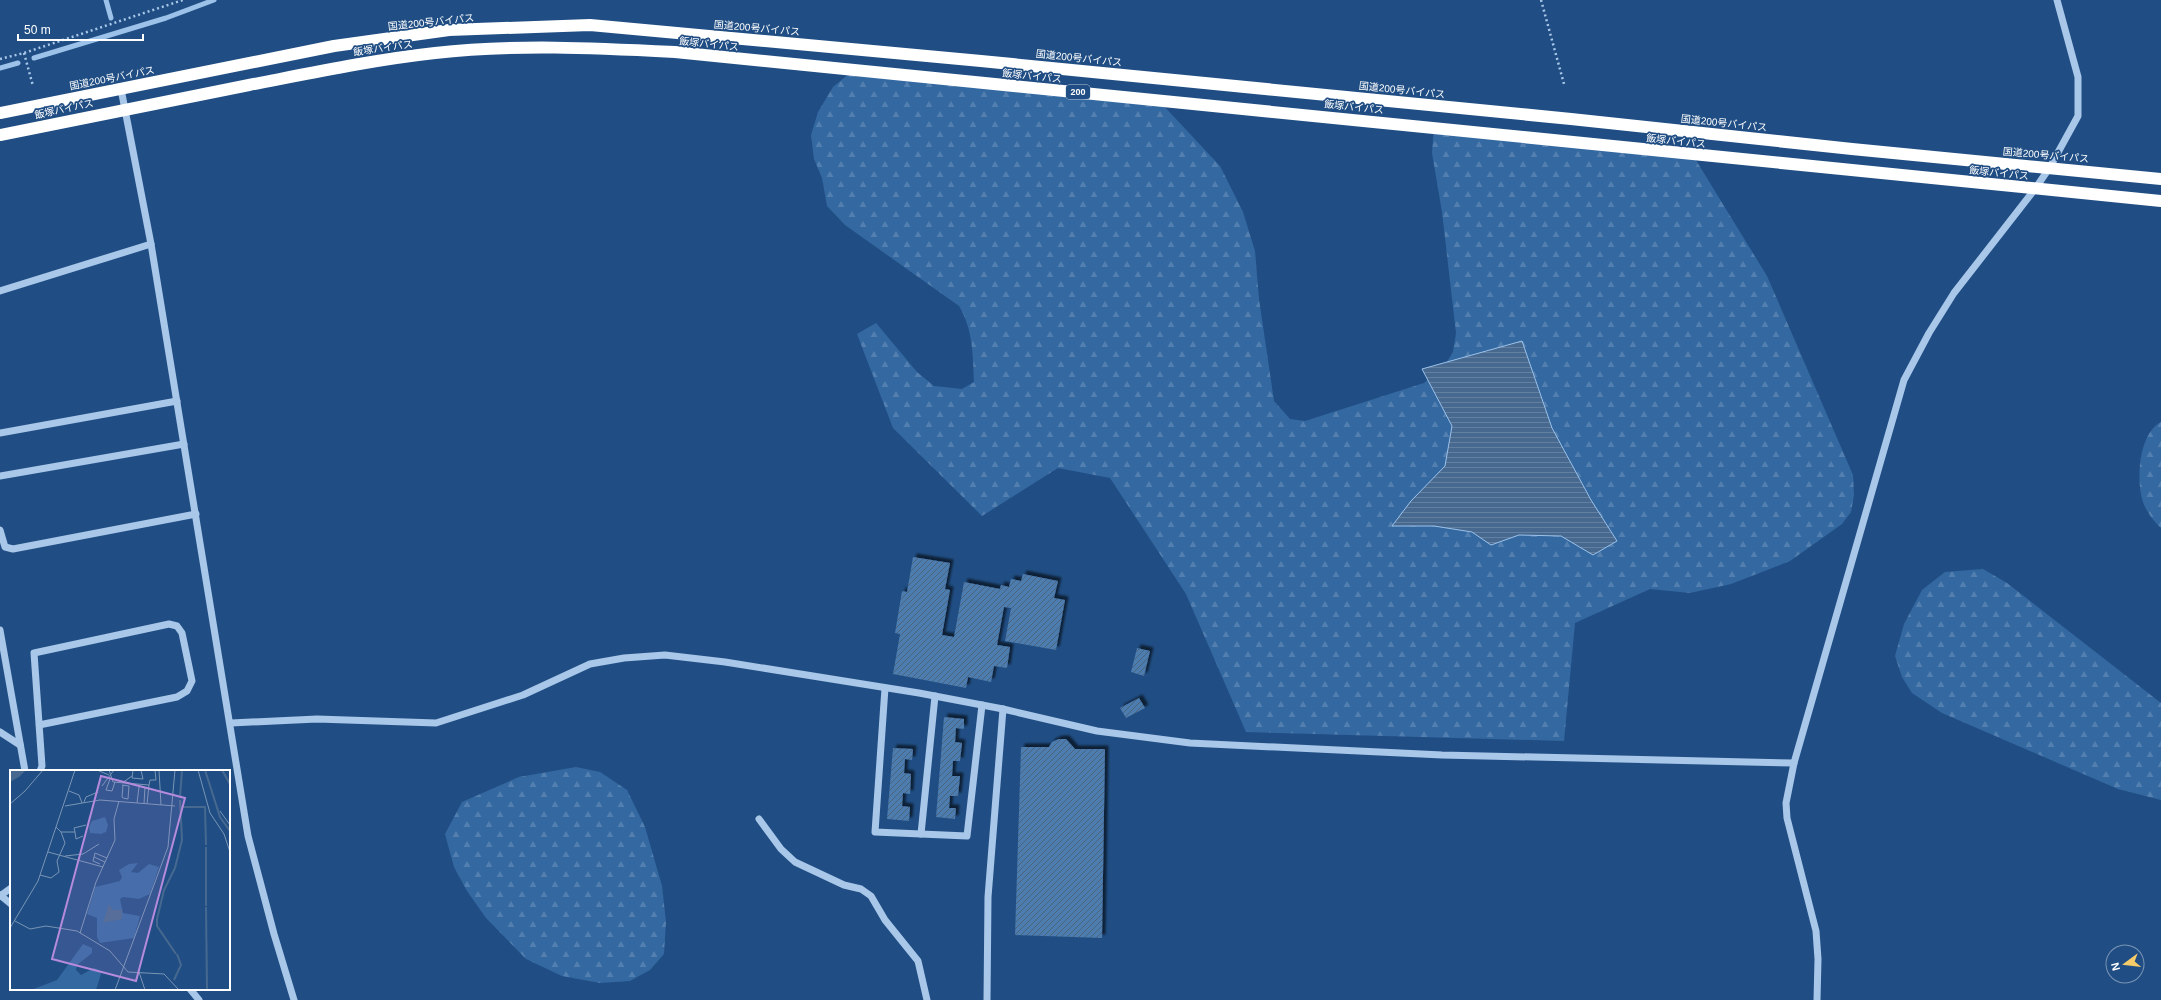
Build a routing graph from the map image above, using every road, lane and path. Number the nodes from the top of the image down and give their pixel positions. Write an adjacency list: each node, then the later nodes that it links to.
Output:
1 (183, 0): 4 (path)
2 (1541, 0): 6 (path)
3 (2057, 0): 12 (street)
4 (24, 53): 5 (path); 7 (path)
5 (0, 58)
6 (1564, 84)
7 (33, 86)
8 (121, 89): 9 (street); 10 (highway, 国道200号バイパス / 200); 12 (highway, 国道200号バイパス / 200)
9 (125, 109): 11 (highway, 飯塚バイパス / 200); 14 (highway, 飯塚バイパス / 200); 16 (street)
10 (0, 113)
11 (2, 136)
12 (2050, 167): 13 (highway, 国道200号バイパス / 200); 14 (street)
13 (2161, 179)
14 (2035, 188): 15 (highway, 飯塚バイパス / 200); 33 (street)
15 (2161, 201)
16 (151, 244): 17 (street); 18 (street)
17 (0, 290)
18 (177, 401): 19 (street); 20 (street)
19 (0, 433)
20 (184, 444): 21 (street); 22 (street)
21 (0, 476)
22 (196, 514): 23 (street); 29 (street)
23 (0, 530)
24 (0, 630): 32 (street)
25 (885, 688): 26 (street); 29 (street); 37 (street)
26 (935, 696): 27 (street); 37 (street)
27 (982, 705): 28 (street); 37 (street)
28 (1003, 709): 33 (street); 44 (street)
29 (231, 723): 42 (street)
30 (39, 725): 30 (street); 35 (street)
31 (0, 732): 32 (street)
32 (20, 745): 34 (street)
33 (1794, 763): 45 (street)
34 (25, 770)
35 (40, 770)
36 (759, 819): 43 (street)
37 (922, 834)
38 (5, 893): 39 (street)
39 (10, 902)
40 (191, 990): 41 (street)
41 (199, 1000)
42 (294, 1000)
43 (927, 1000)
44 (987, 1000)
45 (1817, 1000)

